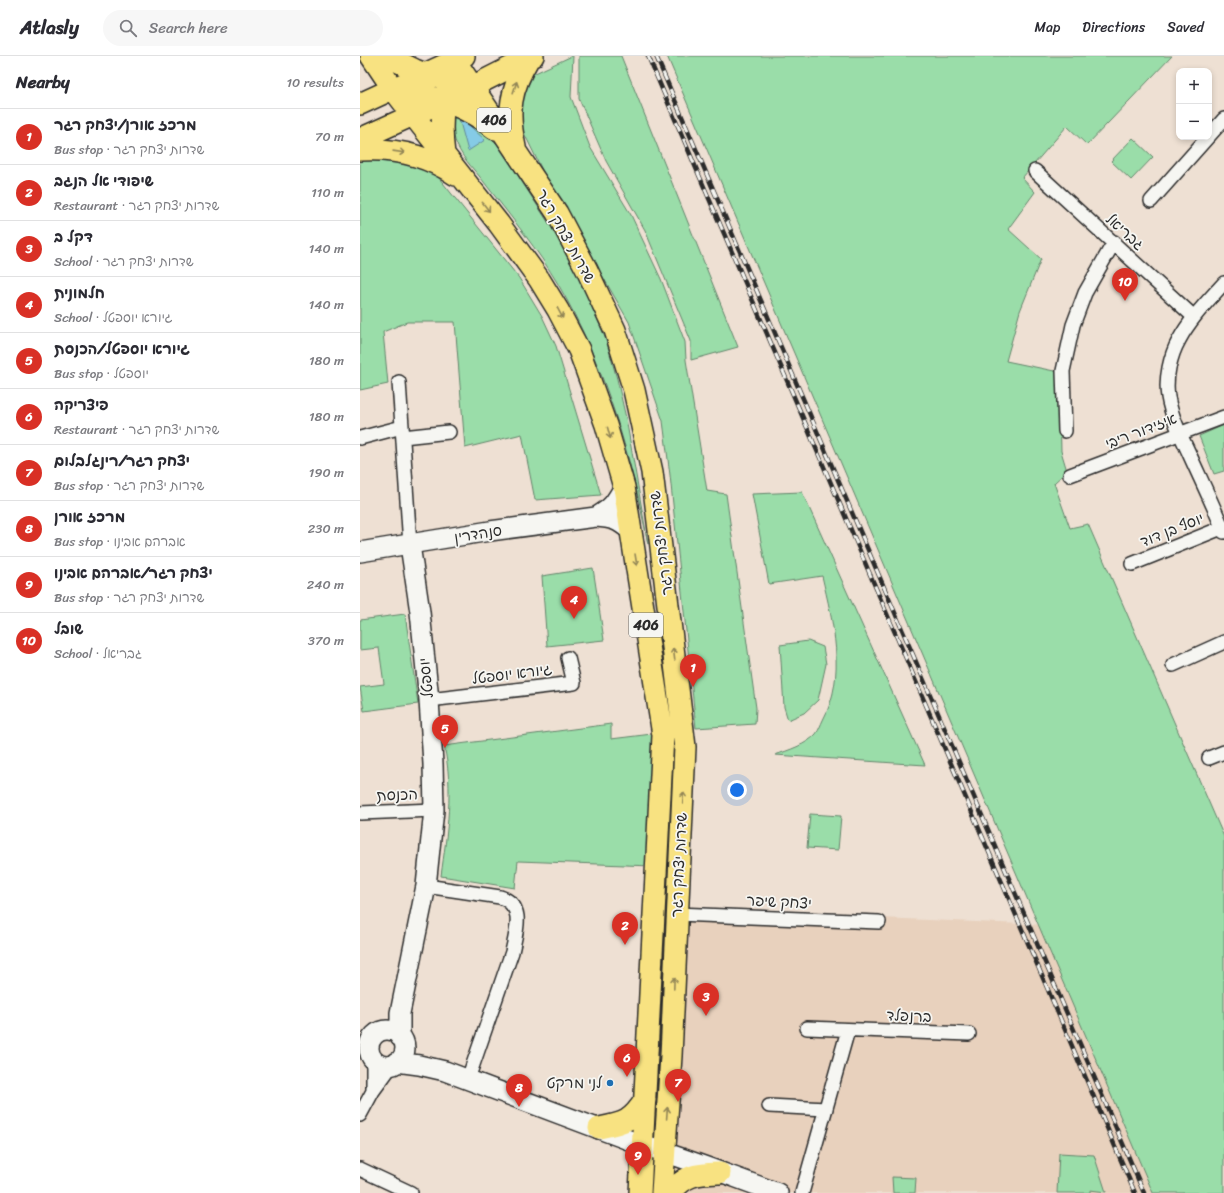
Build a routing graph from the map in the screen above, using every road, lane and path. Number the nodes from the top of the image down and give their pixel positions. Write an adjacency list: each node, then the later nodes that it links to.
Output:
1 (371, 56): 7 (main road, 406)
2 (387, 56): 5 (main road)
3 (531, 57): 6 (main road); 15 (main road, one-way to 3)
4 (457, 58): 5 (main road); 6 (main road, שדרות יצחק רגר / 406); 8 (main road)
5 (425, 75): 7 (main road); 8 (main road); 10 (main road)
6 (472, 87): 8 (main road); 15 (main road, שדרות יצחק רגר / 406)
7 (393, 89): 9 (main road); 10 (main road, שדרות יצחק רגר / 406)
8 (446, 92): 10 (main road); 15 (main road); 17 (main road)
9 (360, 104)
10 (413, 115): 13 (main road); 17 (main road, שדרות יצחק רגר / 406)
11 (1224, 119): 12 (street)
12 (1212, 132)
13 (360, 138)
14 (1204, 140): 20 (street)
15 (511, 146): 48 (main road, שדרות יצחק רגר / 406, one-way to 15)
16 (360, 150): 19 (main road, one-way to 19)
17 (444, 154): 19 (main road, שדרות יצחק רגר / 406)
18 (1035, 171): 21 (street, גבריאל)
19 (466, 182): 32 (main road, שדרות יצחק רגר / 406, one-way to 32)
20 (1151, 200)
21 (1114, 242): 23 (street, גבריאל); 26 (street)
22 (1224, 283): 23 (street)
23 (1194, 317): 29 (street)
24 (399, 382): 27 (street, יוספטל)
25 (1224, 417): 29 (street, איזידור ריבי)
26 (1065, 431)
27 (403, 432): 28 (street); 30 (street); 36 (street, יוספטל)
28 (449, 432)
29 (1180, 434): 31 (street, איזידור ריבי); 34 (street)
30 (360, 438)
31 (1070, 476)
32 (624, 487): 33 (street, סנהדרין); 35 (main road, שדרות יצחק רגר / 406)
33 (596, 517): 35 (street, סנהדרין); 36 (street, סנהדרין)
34 (1223, 528): 38 (street, יוסף בן דוד)
35 (631, 531): 61 (main road, שדרות יצחק רגר / 406, one-way to 61)
36 (410, 545): 37 (street, סנהדרין); 42 (street, יוספטל)
37 (360, 552)
38 (1132, 564)
39 (1224, 642): 41 (street)
40 (568, 658): 42 (street, גיורא יוספטל)
41 (1173, 665)
42 (428, 700): 45 (street, יוספטל)
43 (1224, 752): 44 (street)
44 (1210, 758)
45 (434, 810): 46 (street, הכנסת); 47 (street, יוספטל)
46 (360, 813)
47 (426, 886): 50 (street, יוספטל); 59 (street)
48 (677, 914): 49 (street, יצחק שיפר); 67 (main road, שדרות יצחק רגר / 406, one-way to 48)
49 (879, 922)
50 (400, 1013): 53 (street); 55 (street, יוספטל)
51 (807, 1028): 52 (street, ברנפלד)
52 (848, 1030): 54 (street, ברנפלד); 63 (street)
53 (372, 1033): 55 (street); 56 (street)
54 (969, 1034)
55 (402, 1040): 57 (street); 58 (street)
56 (368, 1054): 57 (street); 60 (street)
57 (395, 1064): 58 (street); 60 (street)
58 (446, 1071): 59 (street)
59 (468, 1079): 65 (street)
60 (372, 1092): 64 (street)
61 (645, 1100): 65 (main road); 66 (main road, שדרות יצחק רגר / 406)
62 (769, 1106): 63 (street)
63 (826, 1109): 75 (street)
64 (360, 1115)
65 (599, 1128): 66 (street)
66 (642, 1145): 67 (street); 71 (main road, שדרות יצחק רגר / 406)
67 (665, 1152): 69 (street); 72 (main road, שדרות יצחק רגר / 406)
68 (360, 1169): 70 (street)
69 (720, 1173): 73 (main road); 74 (street)
70 (410, 1193)
71 (640, 1193)
72 (662, 1193)
73 (670, 1193)
74 (778, 1193)
75 (802, 1193)

